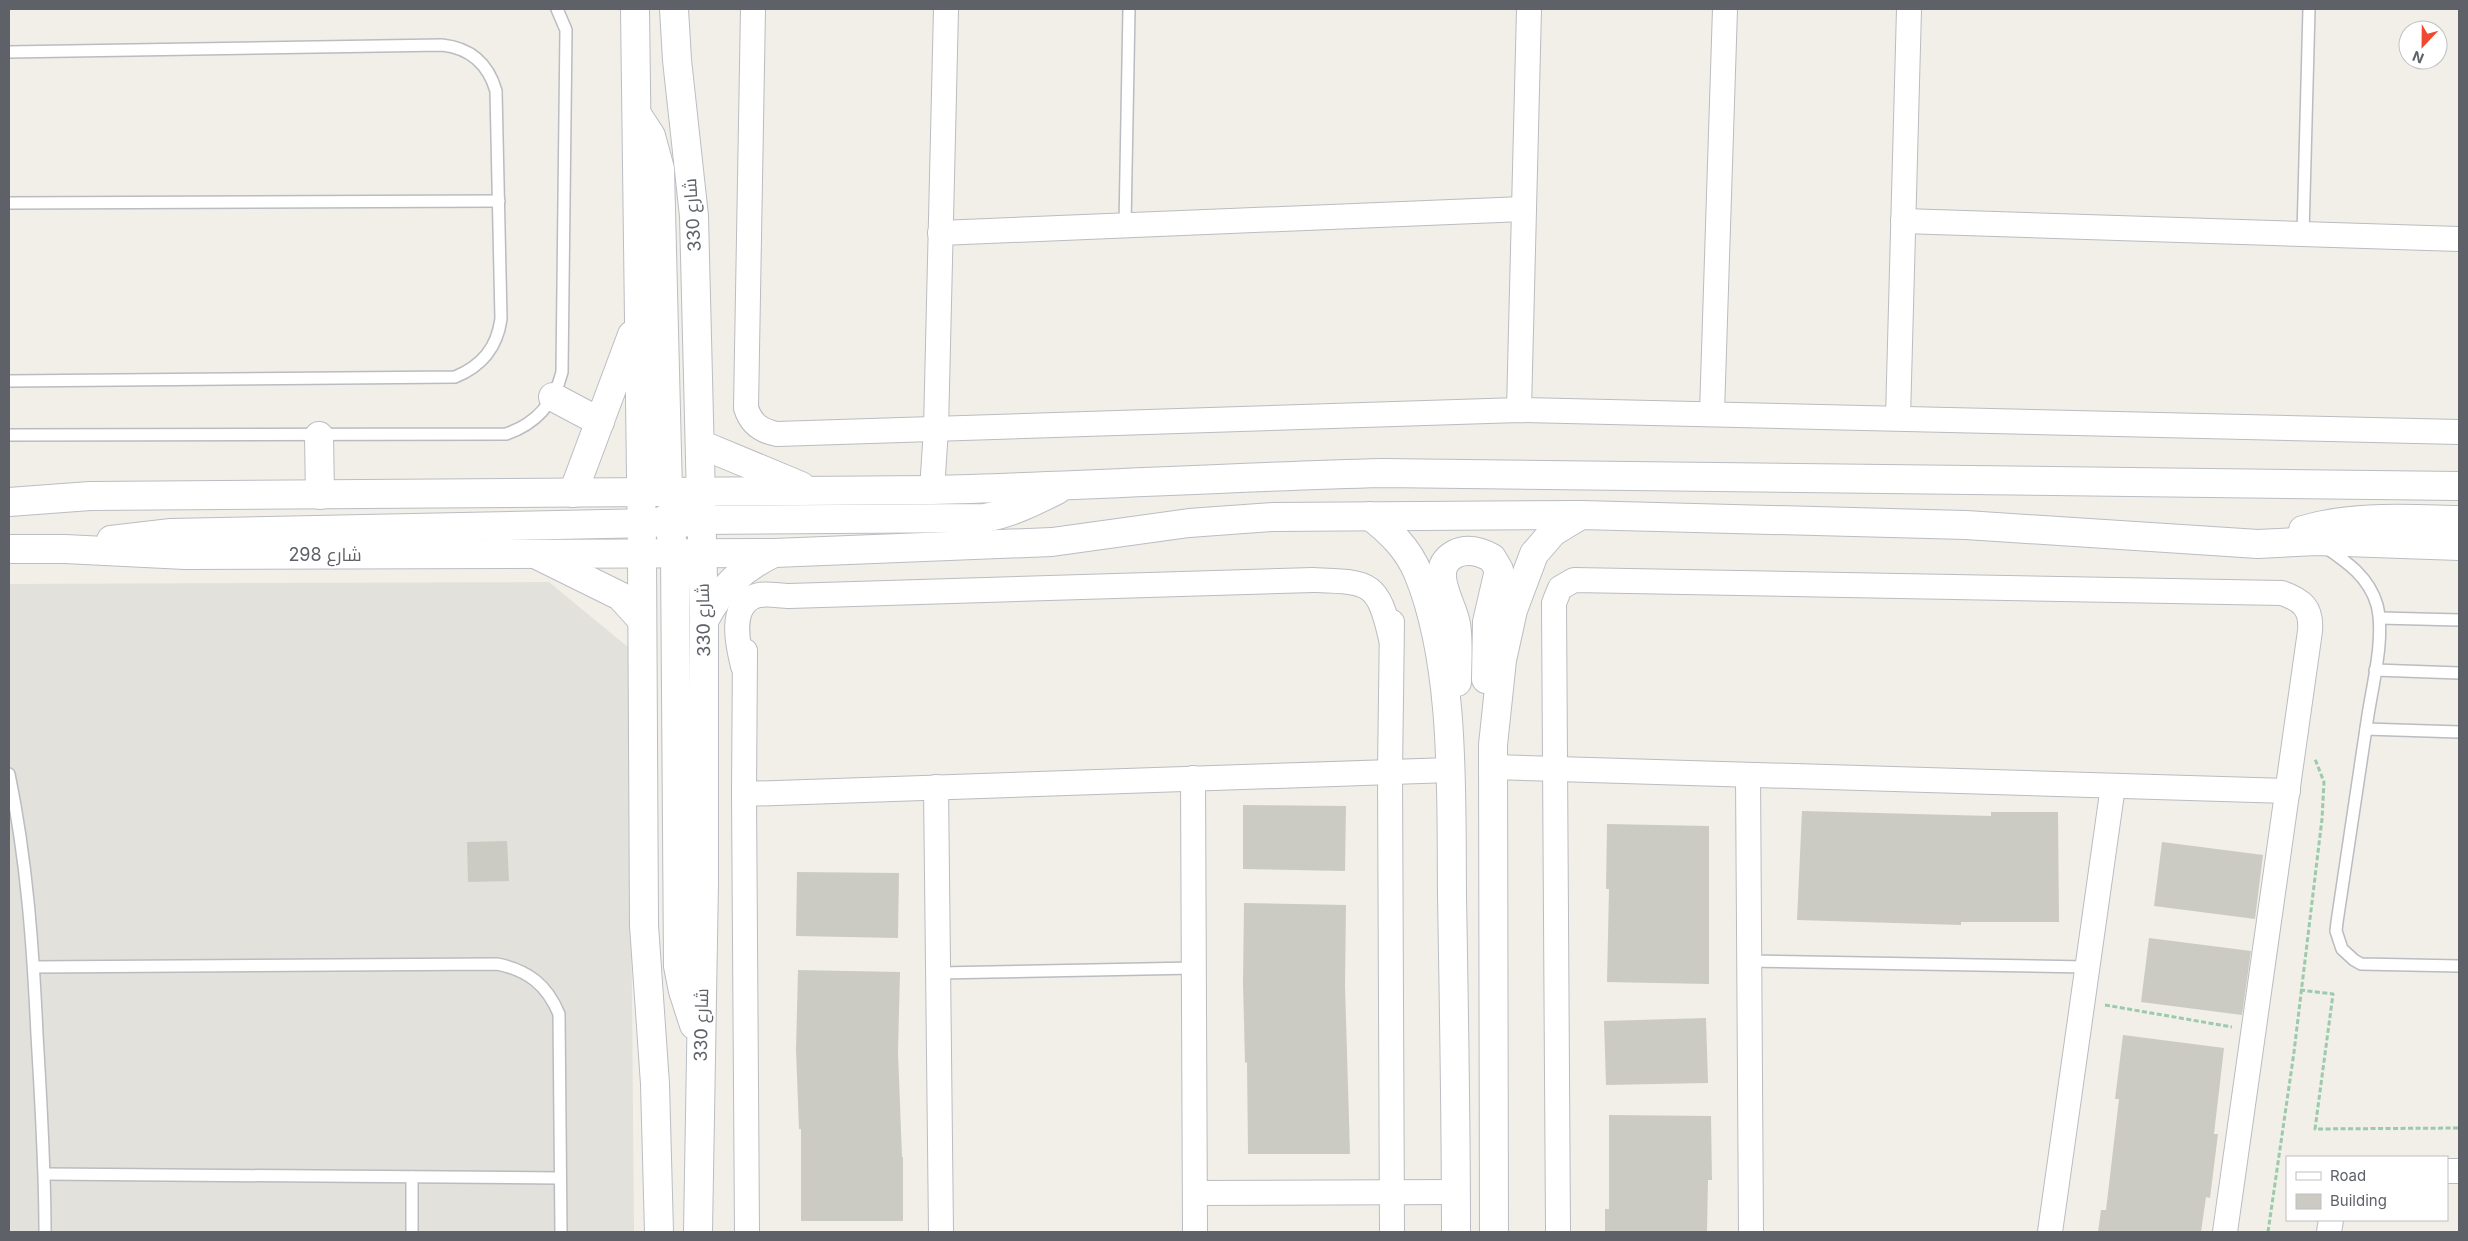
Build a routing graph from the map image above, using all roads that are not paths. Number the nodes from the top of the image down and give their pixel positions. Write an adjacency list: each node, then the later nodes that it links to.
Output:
1 (557, 9): 23 (lane)
2 (635, 9): 12 (street, شارع 330)
3 (674, 9): 32 (street, شارع 330)
4 (753, 9): 28 (street)
5 (946, 9): 18 (street)
6 (1129, 9): 17 (lane)
7 (1530, 9): 15 (street)
8 (1725, 9): 25 (street)
9 (1909, 9): 16 (street)
10 (2309, 9): 19 (lane)
11 (9, 52): 13 (lane)
12 (635, 112): 21 (street, شارع 330); 45 (street)
13 (498, 201): 14 (lane); 22 (lane)
14 (9, 203)
15 (1523, 209): 17 (street); 24 (street)
16 (1904, 221): 19 (street); 26 (street)
17 (1125, 225): 18 (street)
18 (940, 233): 28 (street)
19 (2303, 234): 20 (street)
20 (2459, 239)
21 (638, 320): 27 (street); 37 (street, شارع 330)
22 (9, 381)
23 (553, 397): 27 (street); 31 (lane)
24 (1519, 410): 25 (street); 28 (street)
25 (1712, 414): 26 (street)
26 (1898, 418): 29 (street)
27 (600, 422): 39 (street)
28 (936, 428): 35 (street)
29 (2459, 432)
30 (9, 435): 31 (lane)
31 (319, 436): 40 (street)
32 (700, 444): 36 (street); 38 (street, شارع 330)
33 (2459, 486): 34 (street)
34 (1062, 487): 35 (street); 45 (street)
35 (932, 490): 36 (street)
36 (812, 491): 38 (street)
37 (641, 492): 39 (street); 45 (street, شارع 330)
38 (700, 492): 45 (street, شارع 330)
39 (573, 493): 40 (street)
40 (320, 495): 41 (street)
41 (9, 502)
42 (1581, 515): 43 (street); 47 (street); 62 (street)
43 (1370, 516): 53 (street); 63 (street)
44 (2459, 520): 47 (street)
45 (675, 525): 50 (street); 52 (street, شارع 330); 53 (street); 57 (street, شارع 330); 79 (street)
46 (2317, 541): 47 (street); 48 (street); 54 (lane)
47 (2258, 544)
48 (2459, 546)
49 (9, 549): 50 (street, شارع 298)
50 (65, 549): 51 (street, شارع 298)
51 (533, 553): 52 (street, شارع 298); 55 (street)
52 (642, 553): 55 (street, شارع 330)
53 (774, 553): 57 (street)
54 (2380, 618): 56 (lane); 58 (lane)
55 (641, 619): 89 (street, شارع 330)
56 (2459, 620)
57 (704, 621): 79 (street, شارع 330)
58 (2375, 670): 59 (lane); 60 (lane)
59 (2459, 673)
60 (2366, 730): 61 (lane); 74 (lane)
61 (2459, 732)
62 (1493, 756): 63 (street); 64 (street); 96 (street)
63 (1450, 770): 65 (street); 85 (street)
64 (1555, 770): 67 (street); 71 (street); 97 (street)
65 (1390, 772): 68 (street); 72 (street); 83 (street)
66 (9, 774): 75 (lane)
67 (1748, 775): 69 (street); 73 (street)
68 (1193, 778): 70 (street); 77 (street)
69 (2113, 786): 71 (street); 76 (street)
70 (936, 787): 72 (street); 78 (street)
71 (2288, 791): 100 (street)
72 (744, 794): 91 (street)
73 (1749, 961): 76 (lane); 98 (street)
74 (2459, 966)
75 (34, 967): 80 (lane); 82 (lane)
76 (2087, 967): 99 (street)
77 (1194, 968): 78 (lane); 84 (street)
78 (938, 974): 92 (street)
79 (701, 1043): 90 (street, شارع 330)
80 (45, 1174): 81 (lane); 86 (lane)
81 (412, 1177): 82 (lane); 87 (lane)
82 (560, 1178): 88 (lane)
83 (1392, 1191): 84 (street); 85 (street); 94 (street)
84 (1195, 1192): 93 (street)
85 (1456, 1192): 95 (street)
86 (44, 1232)
87 (412, 1232)
88 (560, 1232)
89 (659, 1232)
90 (698, 1232)
91 (747, 1232)
92 (941, 1232)
93 (1195, 1232)
94 (1392, 1232)
95 (1456, 1232)
96 (1494, 1232)
97 (1558, 1232)
98 (1751, 1232)
99 (2050, 1232)
100 (2225, 1232)

